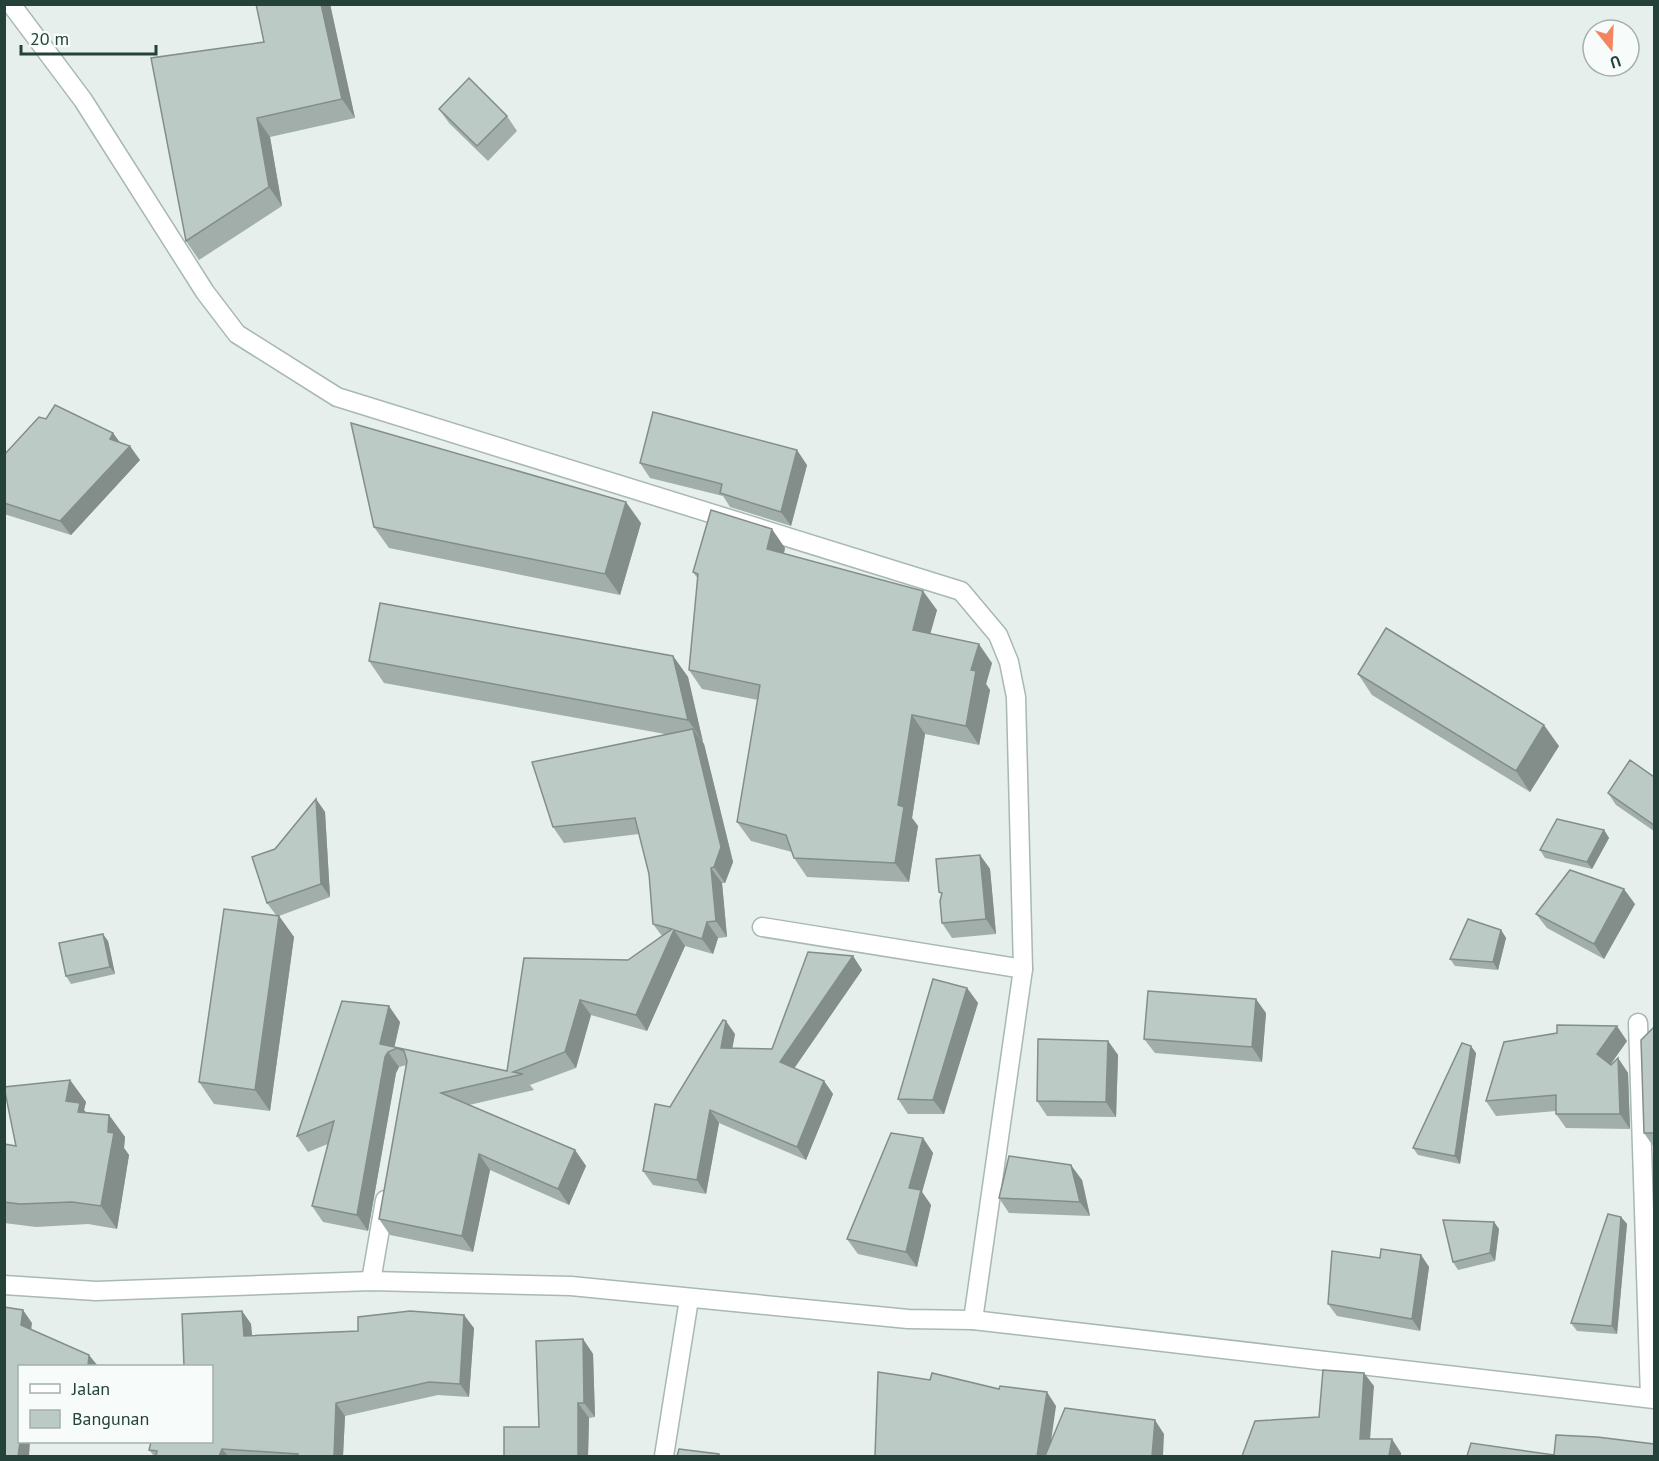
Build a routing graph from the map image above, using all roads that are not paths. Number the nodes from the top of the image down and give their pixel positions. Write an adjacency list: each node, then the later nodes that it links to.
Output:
1 (11, 4): 3 (street)
2 (762, 927): 3 (street)
3 (1023, 969): 9 (street)
4 (1638, 1023): 10 (street)
5 (389, 1178): 6 (street)
6 (372, 1281): 7 (street); 8 (street)
7 (4, 1285)
8 (689, 1299): 9 (street); 11 (street)
9 (973, 1320): 10 (street)
10 (1652, 1398)
11 (664, 1456)

